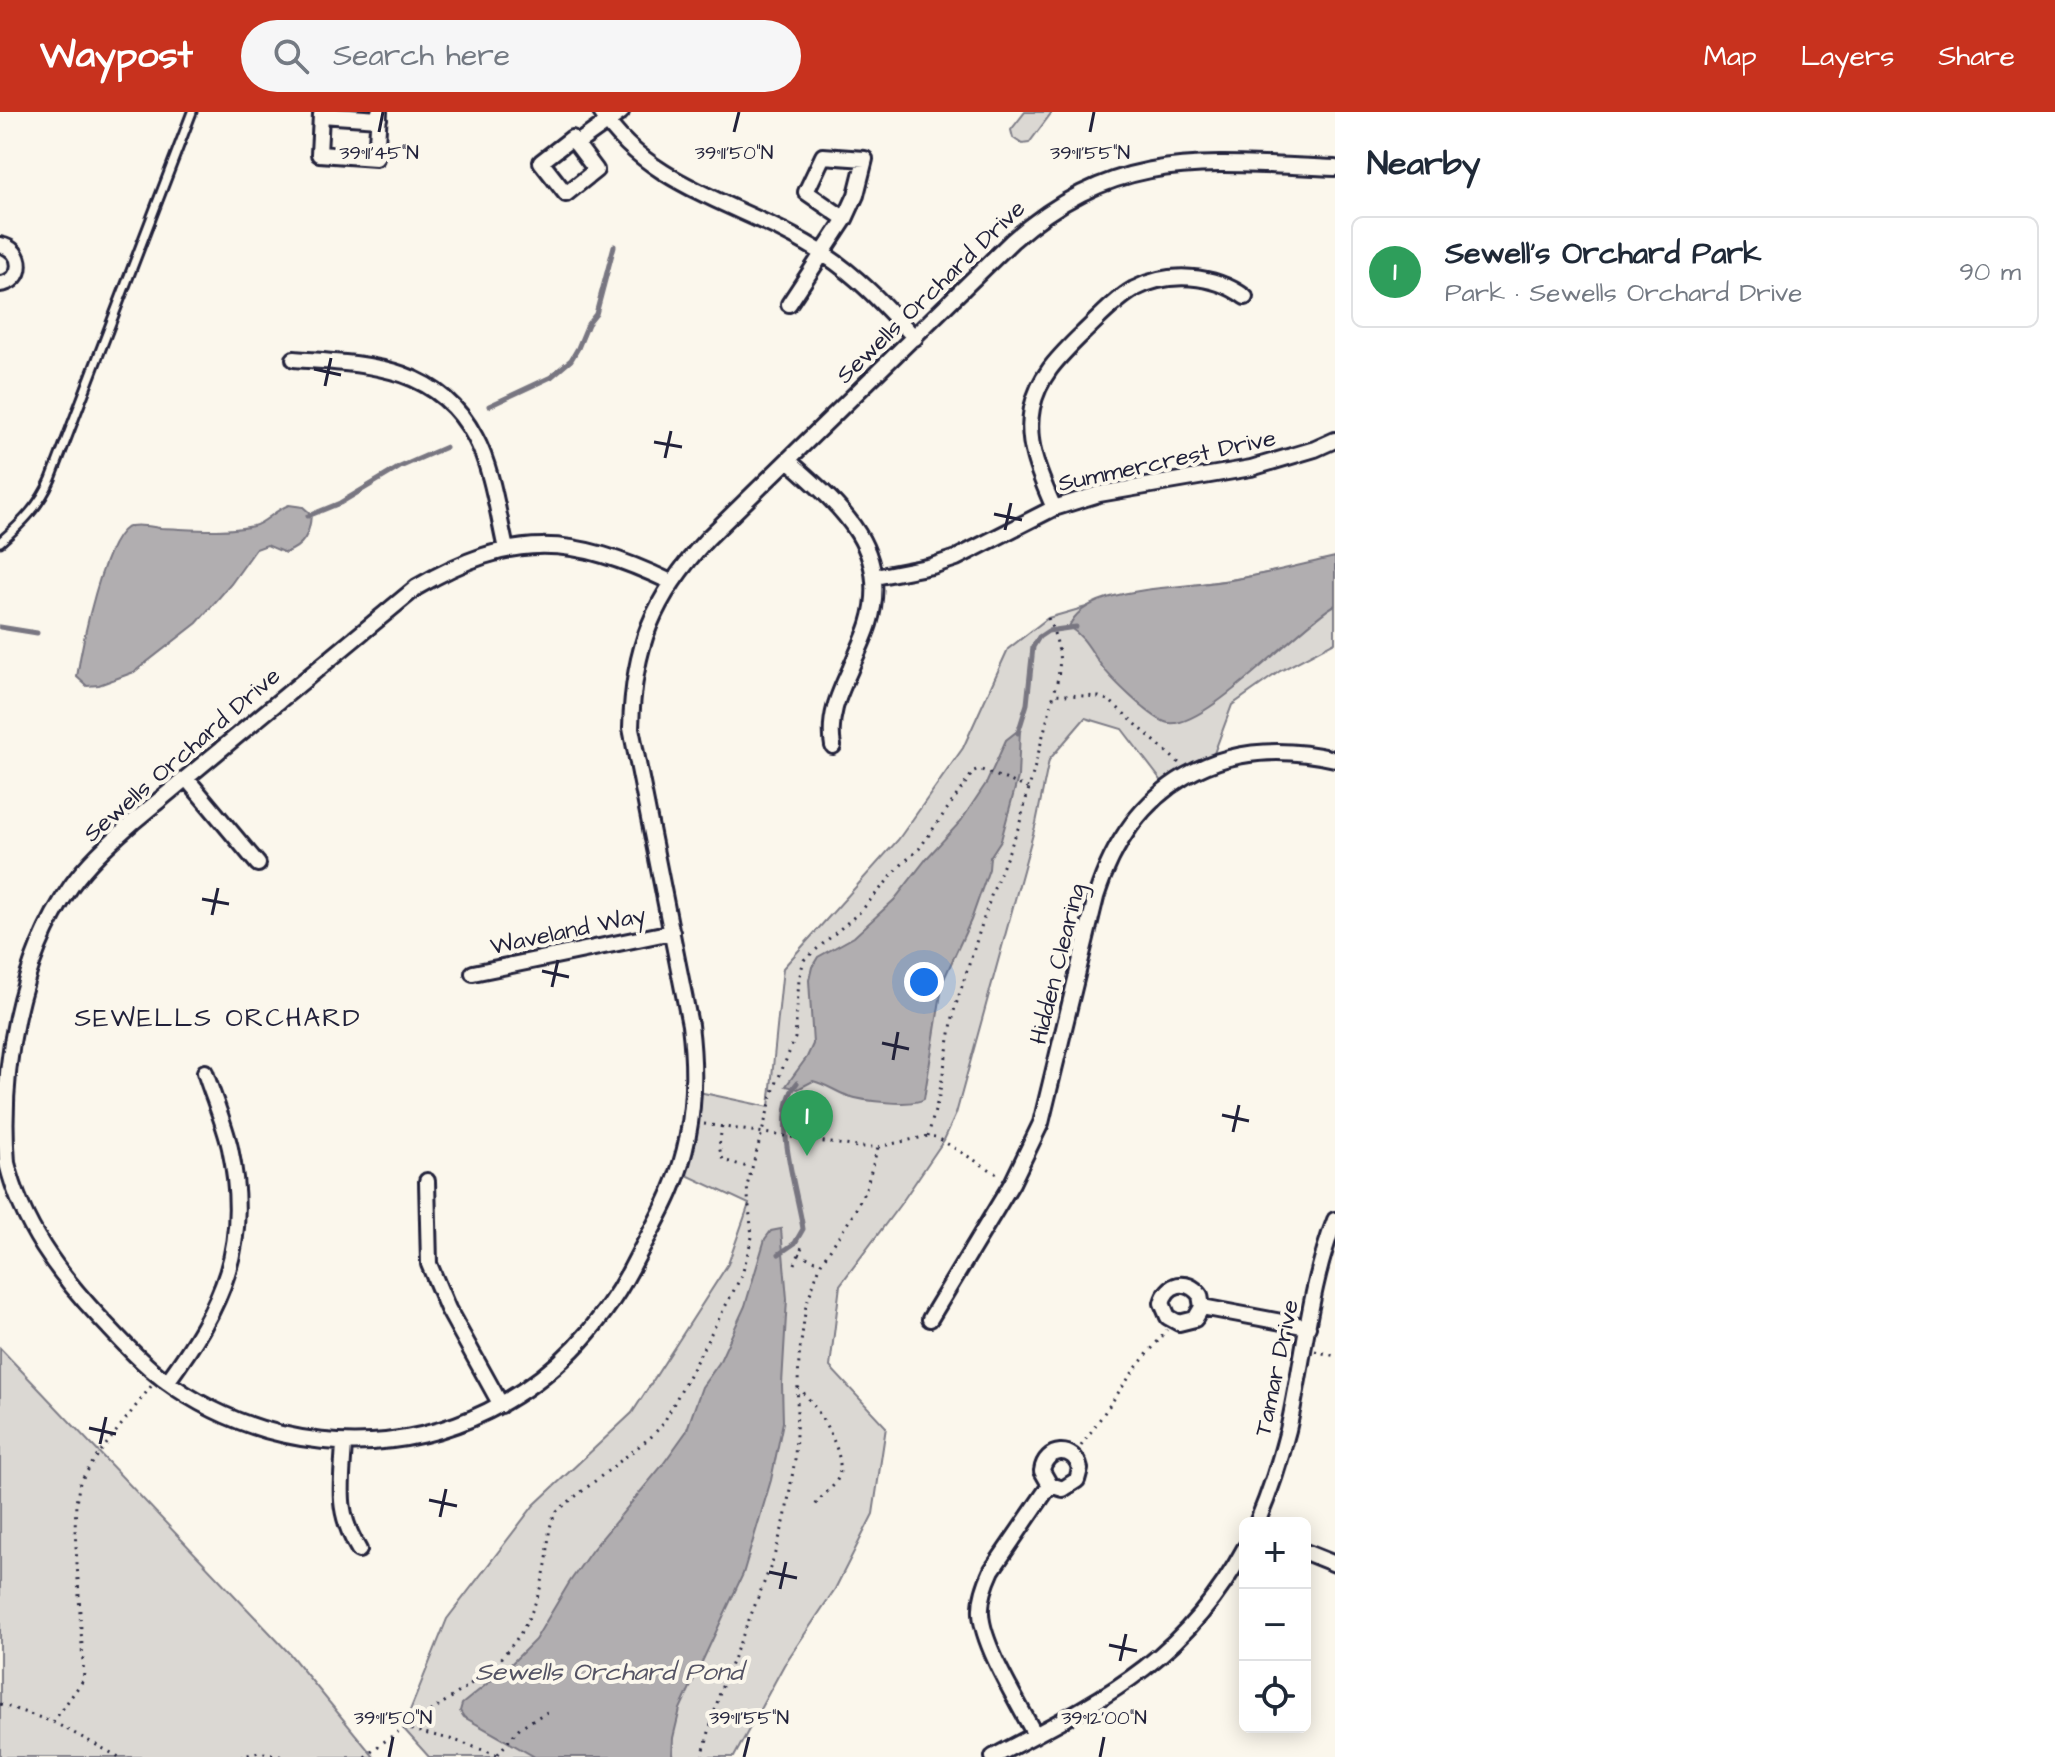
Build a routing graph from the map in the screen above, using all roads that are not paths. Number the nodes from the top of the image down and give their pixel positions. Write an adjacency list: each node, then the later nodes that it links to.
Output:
1 (192, 112): 18 (lane)
2 (621, 112): 4 (street)
3 (379, 115): 3 (street)
4 (605, 117): 5 (street); 9 (street)
5 (576, 144)
6 (1335, 168): 13 (street, Sewells Orchard Drive)
7 (845, 219): 7 (street); 9 (street)
8 (0, 245): 10 (street)
9 (824, 253): 12 (street); 13 (street)
10 (0, 284)
11 (1245, 297): 17 (street)
12 (789, 304)
13 (915, 338): 16 (street, Sewells Orchard Drive)
14 (294, 359): 19 (street)
15 (1335, 440): 17 (street, Summercrest Drive)
16 (788, 460): 20 (street); 21 (street, Sewells Orchard Drive)
17 (1054, 508): 20 (street, Summercrest Drive)
18 (0, 542)
19 (506, 549): 21 (street, Sewells Orchard Drive); 24 (street, Sewells Orchard Drive)
20 (875, 577): 22 (street)
21 (671, 582): 26 (street, Sewells Orchard Drive)
22 (833, 746)
23 (1335, 759): 32 (street, Hidden Clearing)
24 (186, 778): 25 (street); 34 (street, Sewells Orchard Drive)
25 (258, 864)
26 (672, 932): 27 (street, Waveland Way); 35 (street, Sewells Orchard Drive)
27 (473, 973)
28 (205, 1072): 34 (street)
29 (427, 1181): 35 (street)
30 (1335, 1220): 33 (street, Tamar Drive)
31 (1202, 1307): 31 (street); 33 (street)
32 (930, 1319)
33 (1308, 1327): 38 (street, Tamar Drive)
34 (163, 1379): 36 (street, Sewells Orchard Drive)
35 (501, 1405): 36 (street, Sewells Orchard Drive)
36 (344, 1443): 39 (street)
37 (1050, 1485): 37 (street); 43 (street)
38 (1259, 1517)
39 (359, 1550)
40 (1311, 1554): 42 (street)
41 (1239, 1558): 43 (street)
42 (1335, 1564)
43 (1035, 1735): 44 (street)
44 (993, 1757)

